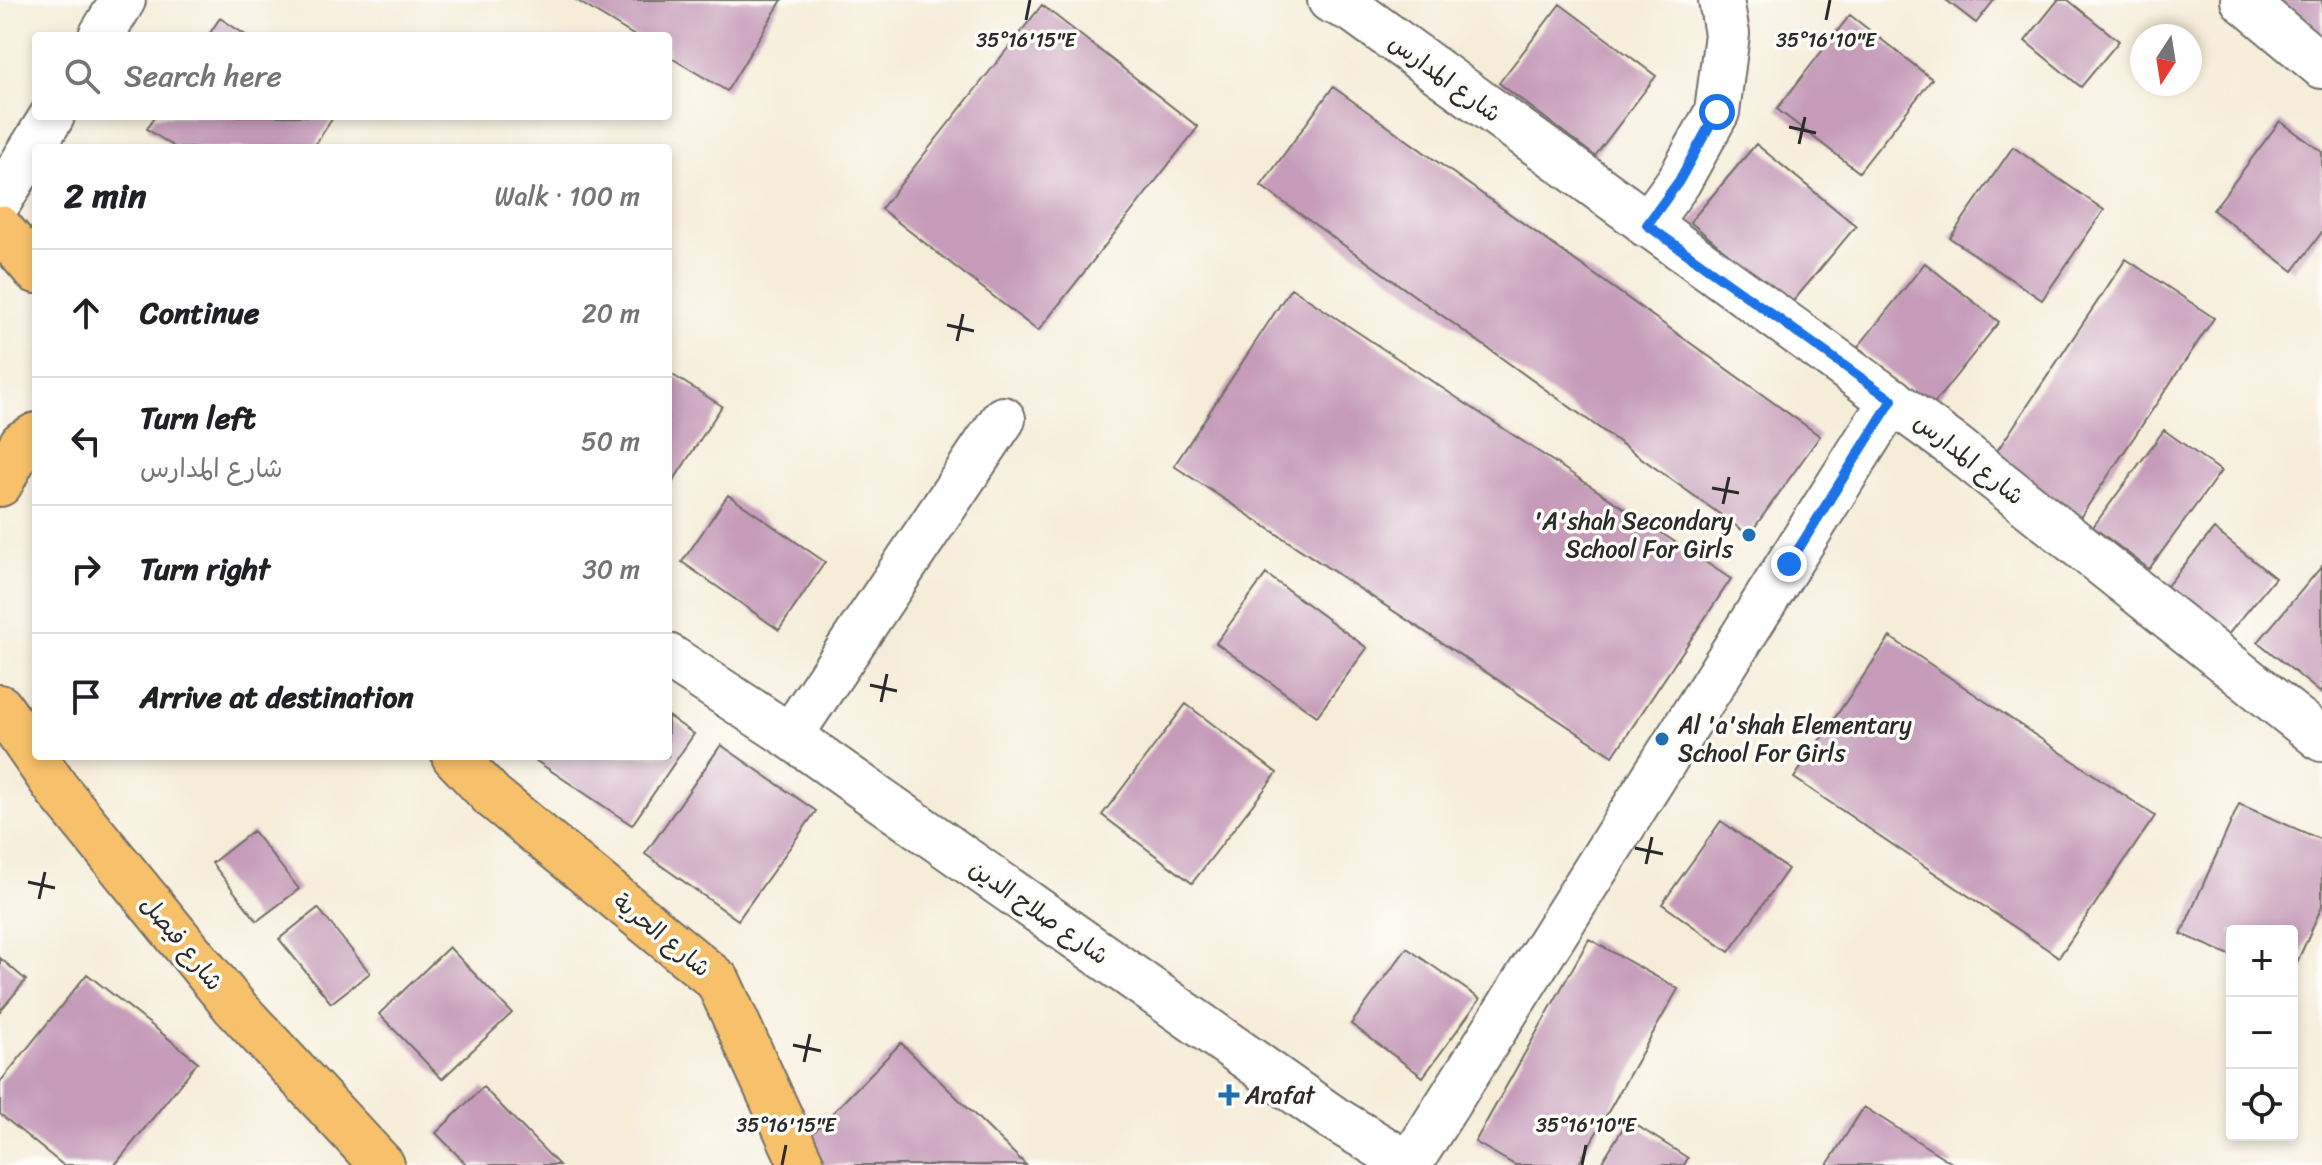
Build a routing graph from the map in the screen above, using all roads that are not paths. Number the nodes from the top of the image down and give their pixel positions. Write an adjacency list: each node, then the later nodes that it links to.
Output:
1 (123, 0): 5 (street)
2 (1721, 0): 12 (street)
3 (2243, 0): 6 (street)
4 (1349, 3): 12 (street, شارع المدارس)
5 (103, 32)
6 (2322, 66)
7 (50, 120): 8 (street)
8 (35, 144)
9 (32, 148): 10 (street)
10 (0, 200)
11 (0, 225): 13 (street); 14 (main road)
12 (1647, 225): 15 (street, شارع المدارس)
13 (32, 244)
14 (32, 266)
15 (1892, 400): 22 (street, شارع المدارس); 28 (street)
16 (1003, 419): 21 (street)
17 (23, 439): 18 (main road)
18 (0, 484)
19 (672, 659): 21 (street, شارع صلاح الدين)
20 (0, 707): 23 (main road, شارع فيصل)
21 (790, 736): 28 (street, شارع صلاح الدين)
22 (2322, 739)
23 (32, 753)
24 (37, 760): 26 (main road, شارع فيصل)
25 (458, 760): 27 (main road, شارع الحرية)
26 (382, 1165)
27 (802, 1165)
28 (1410, 1165)

